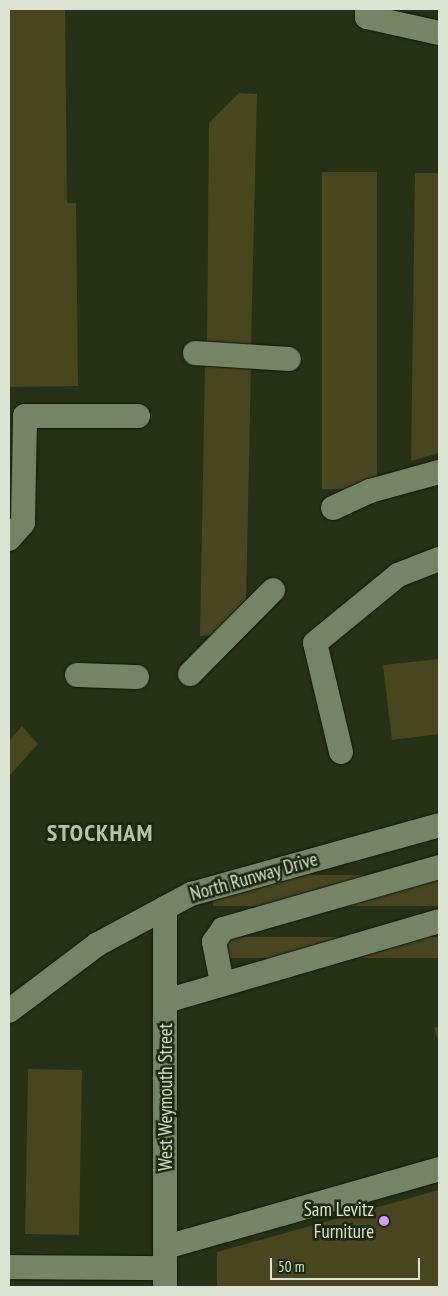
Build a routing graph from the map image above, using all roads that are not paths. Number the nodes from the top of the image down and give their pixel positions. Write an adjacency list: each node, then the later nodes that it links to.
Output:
1 (367, 9): 2 (street)
2 (439, 33)
3 (195, 353): 4 (street)
4 (289, 359)
5 (138, 416): 8 (street)
6 (439, 472): 7 (street)
7 (333, 508)
8 (9, 539)
9 (439, 559): 14 (street)
10 (273, 590): 11 (street)
11 (190, 674)
12 (77, 675): 13 (street)
13 (137, 678)
14 (341, 752)
15 (439, 825): 17 (street, North Runway Drive)
16 (439, 867): 19 (street)
17 (166, 908): 20 (street, West Weymouth Street); 21 (street, North Runway Drive)
18 (439, 921): 19 (street)
19 (222, 983): 20 (street)
20 (166, 1001): 24 (street, West Weymouth Street)
21 (9, 1011)
22 (439, 1169): 24 (street)
23 (9, 1267): 24 (street)
24 (165, 1267)

